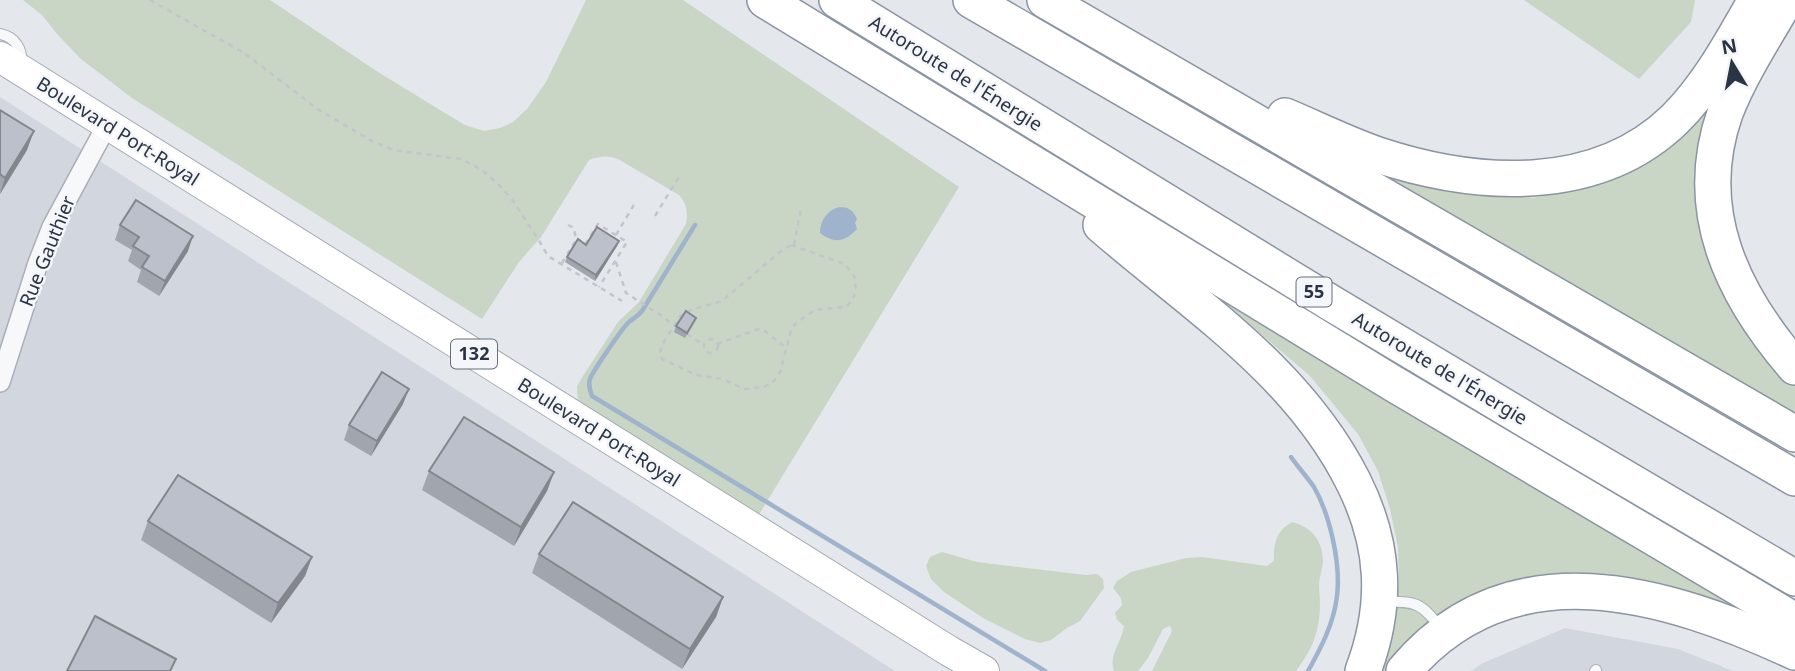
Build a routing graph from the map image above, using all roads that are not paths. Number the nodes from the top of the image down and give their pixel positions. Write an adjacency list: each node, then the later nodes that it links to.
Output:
1 (765, 0): 11 (highway)
2 (837, 0): 16 (highway, Autoroute de l'Énergie / 55)
3 (971, 0): 15 (highway)
4 (1045, 0): 9 (highway)
5 (1756, 0): 9 (highway)
6 (1786, 0): 12 (highway)
7 (0, 34): 8 (lane)
8 (9, 63): 10 (main road, Boulevard Port-Royal / 132)
9 (1157, 65): 14 (highway)
10 (107, 125): 13 (street, Rue Gauthier); 20 (main road, Boulevard Port-Royal / 132)
11 (1027, 160): 17 (highway); 18 (highway)
12 (1795, 367)
13 (0, 382)
14 (1795, 435)
15 (1795, 478)
16 (1795, 578)
17 (1380, 603): 19 (lane); 24 (highway)
18 (1795, 621)
19 (1444, 632): 21 (highway); 25 (highway)
20 (949, 652): 22 (main road, Boulevard Port-Royal / 132); 23 (main road, Boulevard Port-Royal / 132)
21 (1795, 652)
22 (976, 671)
23 (984, 671)
24 (1363, 671)
25 (1404, 671)

